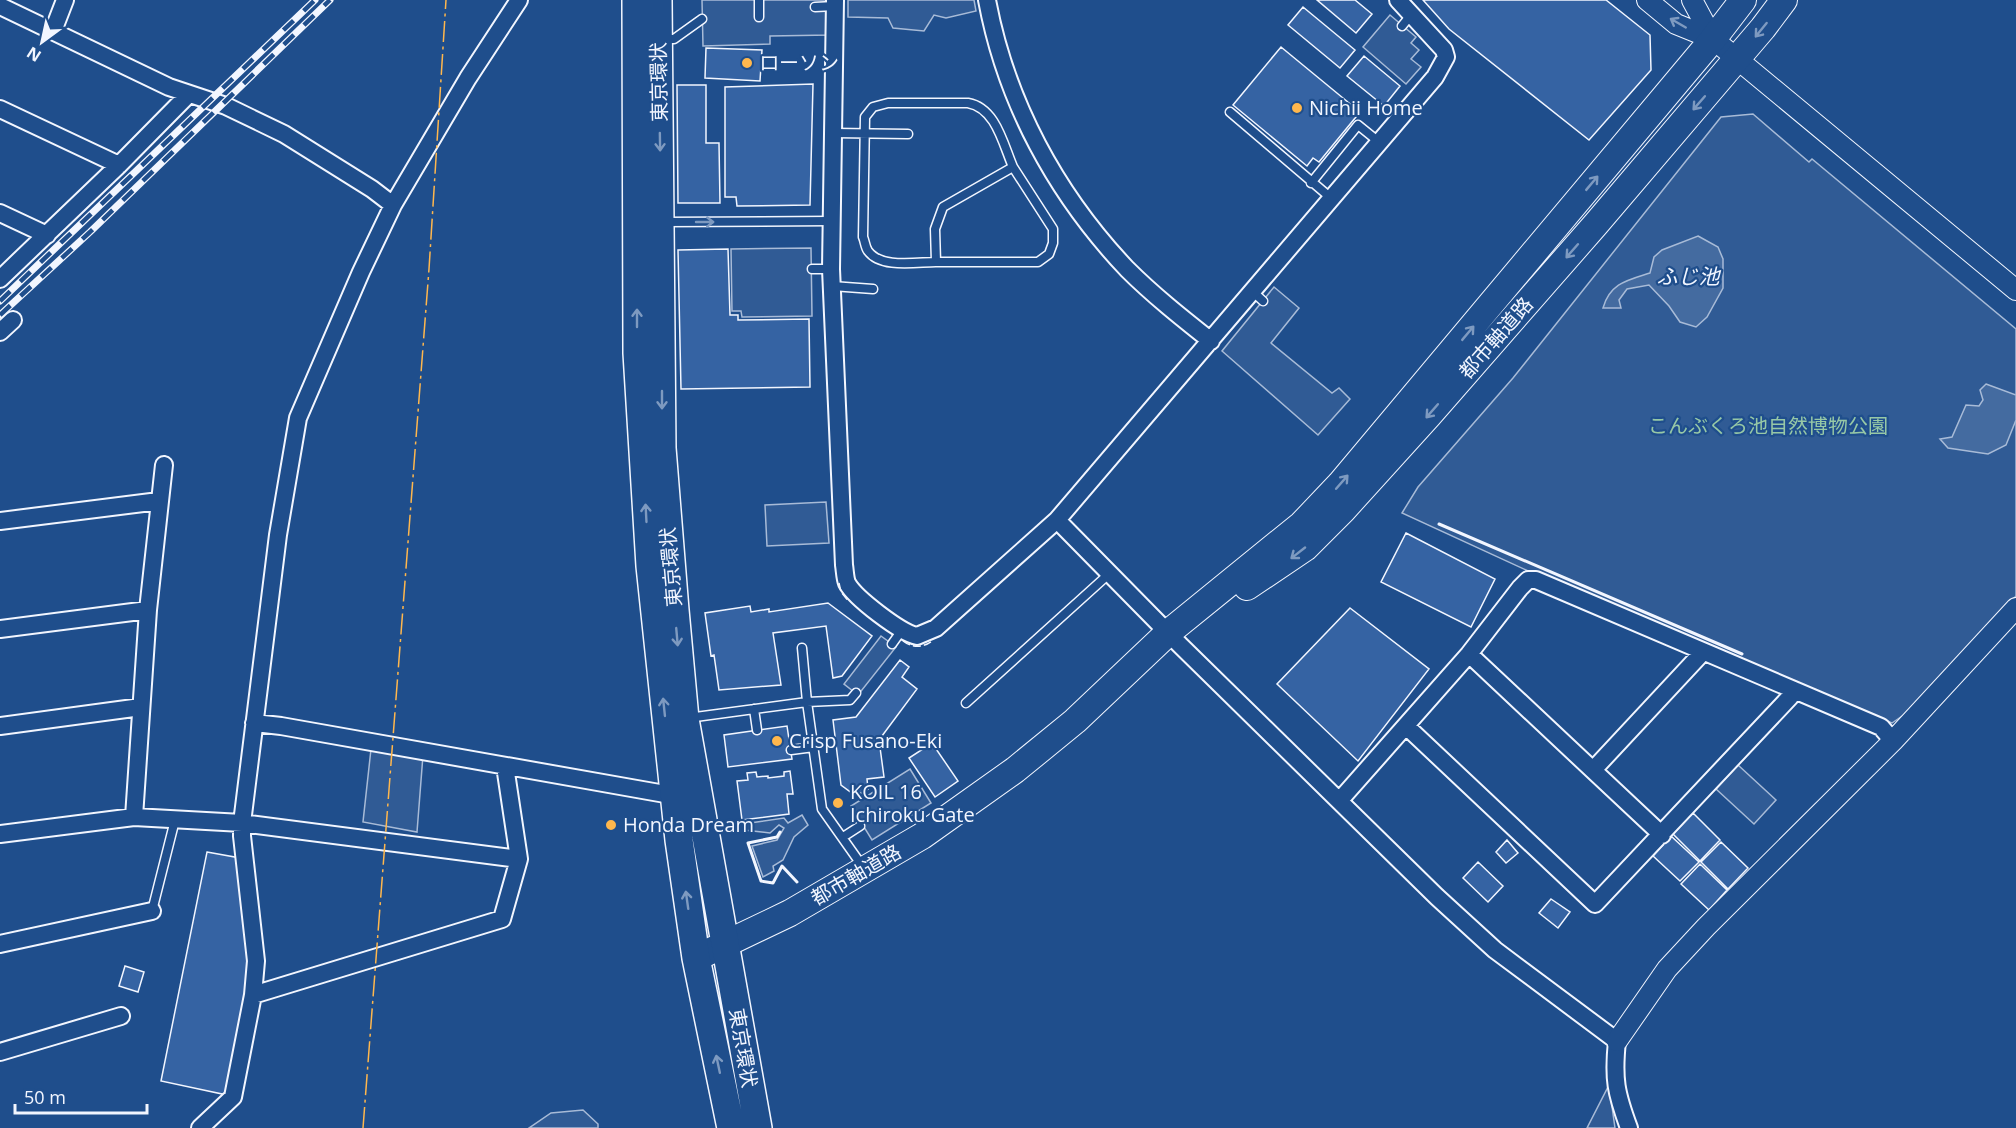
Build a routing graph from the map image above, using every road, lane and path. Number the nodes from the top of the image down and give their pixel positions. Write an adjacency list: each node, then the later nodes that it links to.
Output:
1 (65, 0): 17 (street)
2 (519, 0): 32 (street)
3 (636, 0): 74 (highway, 東京環状, one-way to 3)
4 (658, 0): 19 (highway, 東京環状)
5 (759, 0): 15 (lane)
6 (987, 0): 45 (street)
7 (1398, 0): 27 (street)
8 (1647, 0): 18 (street, one-way to 8)
9 (1692, 0): 18 (street)
10 (1743, 0): 18 (main road, 都市軸道路)
11 (1784, 0): 20 (main road, 都市軸道路, one-way to 20)
12 (835, 3): 14 (lane); 24 (street)
13 (0, 6): 17 (street)
14 (814, 8)
15 (759, 17)
16 (702, 19): 19 (lane)
17 (53, 31): 21 (street)
18 (1713, 39): 20 (street); 54 (main road, 都市軸道路, one-way to 18)
19 (658, 40): 34 (highway, 東京環状, one-way to 34)
20 (1737, 58): 42 (street); 54 (main road, 都市軸道路, one-way to 54)
21 (189, 94): 28 (street); 32 (street)
22 (0, 109): 28 (street)
23 (1230, 112): 30 (lane)
24 (834, 133): 25 (lane); 35 (street)
25 (865, 134): 26 (lane); 29 (lane); 37 (lane)
26 (908, 134)
27 (1379, 142): 30 (lane); 31 (street)
28 (119, 165): 36 (street)
29 (1013, 167): 37 (lane); 37 (lane)
30 (1311, 183): 31 (lane)
31 (1331, 198): 45 (street)
32 (393, 205): 65 (street)
33 (0, 213): 36 (street)
34 (661, 222): 35 (lane, one-way to 35); 64 (highway, 東京環状, one-way to 64)
35 (831, 222): 39 (street)
36 (47, 235): 40 (street)
37 (936, 262)
38 (812, 269): 39 (lane)
39 (831, 278): 41 (lane); 48 (street)
40 (0, 279)
41 (873, 289)
42 (2016, 290)
43 (13, 320): 44 (street)
44 (0, 332)
45 (1211, 340): 48 (street)
46 (164, 465): 47 (street)
47 (159, 501): 49 (street); 52 (street)
48 (1057, 520): 50 (street)
49 (0, 521)
50 (1110, 573): 54 (street); 61 (lane)
51 (2016, 608): 69 (street)
52 (148, 610): 53 (street); 62 (street)
53 (0, 629)
54 (1169, 632): 75 (street); 85 (main road, 都市軸道路)
55 (802, 648): 60 (lane)
56 (1703, 652): 57 (street); 58 (street); 73 (street)
57 (1469, 654): 67 (street); 73 (street)
58 (1794, 690): 69 (street); 82 (street)
59 (856, 693): 60 (lane)
60 (807, 702): 63 (lane); 70 (lane)
61 (966, 703)
62 (141, 707): 66 (street); 77 (street)
63 (754, 709): 64 (lane); 68 (lane)
64 (685, 719): 76 (highway, 東京環状)
65 (254, 723): 72 (street); 79 (street)
66 (0, 726)
67 (1406, 726): 75 (street); 82 (street)
68 (757, 730)
69 (1893, 741): 92 (street)
70 (814, 747): 71 (lane); 83 (lane)
71 (791, 750)
72 (505, 766): 74 (street); 84 (street)
73 (1593, 770): 82 (street)
74 (674, 794): 76 (street); 89 (highway, 東京環状, one-way to 74)
75 (1340, 800): 92 (street)
76 (699, 802): 88 (highway, 東京環状)
77 (134, 817): 78 (street); 81 (street)
78 (175, 820): 79 (street); 86 (lane)
79 (242, 823): 84 (street); 90 (street)
80 (860, 826): 83 (lane)
81 (0, 834)
82 (1662, 835)
83 (843, 837): 85 (lane)
84 (519, 860): 90 (street)
85 (865, 870): 88 (main road, 都市軸道路)
86 (152, 911): 87 (street)
87 (0, 944)
88 (724, 946): 89 (main road, 都市軸道路); 96 (highway, 東京環状)
89 (696, 958): 95 (highway, 東京環状, one-way to 89)
90 (253, 995): 94 (street)
91 (121, 1016): 93 (street)
92 (1617, 1041): 97 (street)
93 (0, 1052)
94 (200, 1128)
95 (731, 1128)
96 (758, 1128)
97 (1629, 1128)

